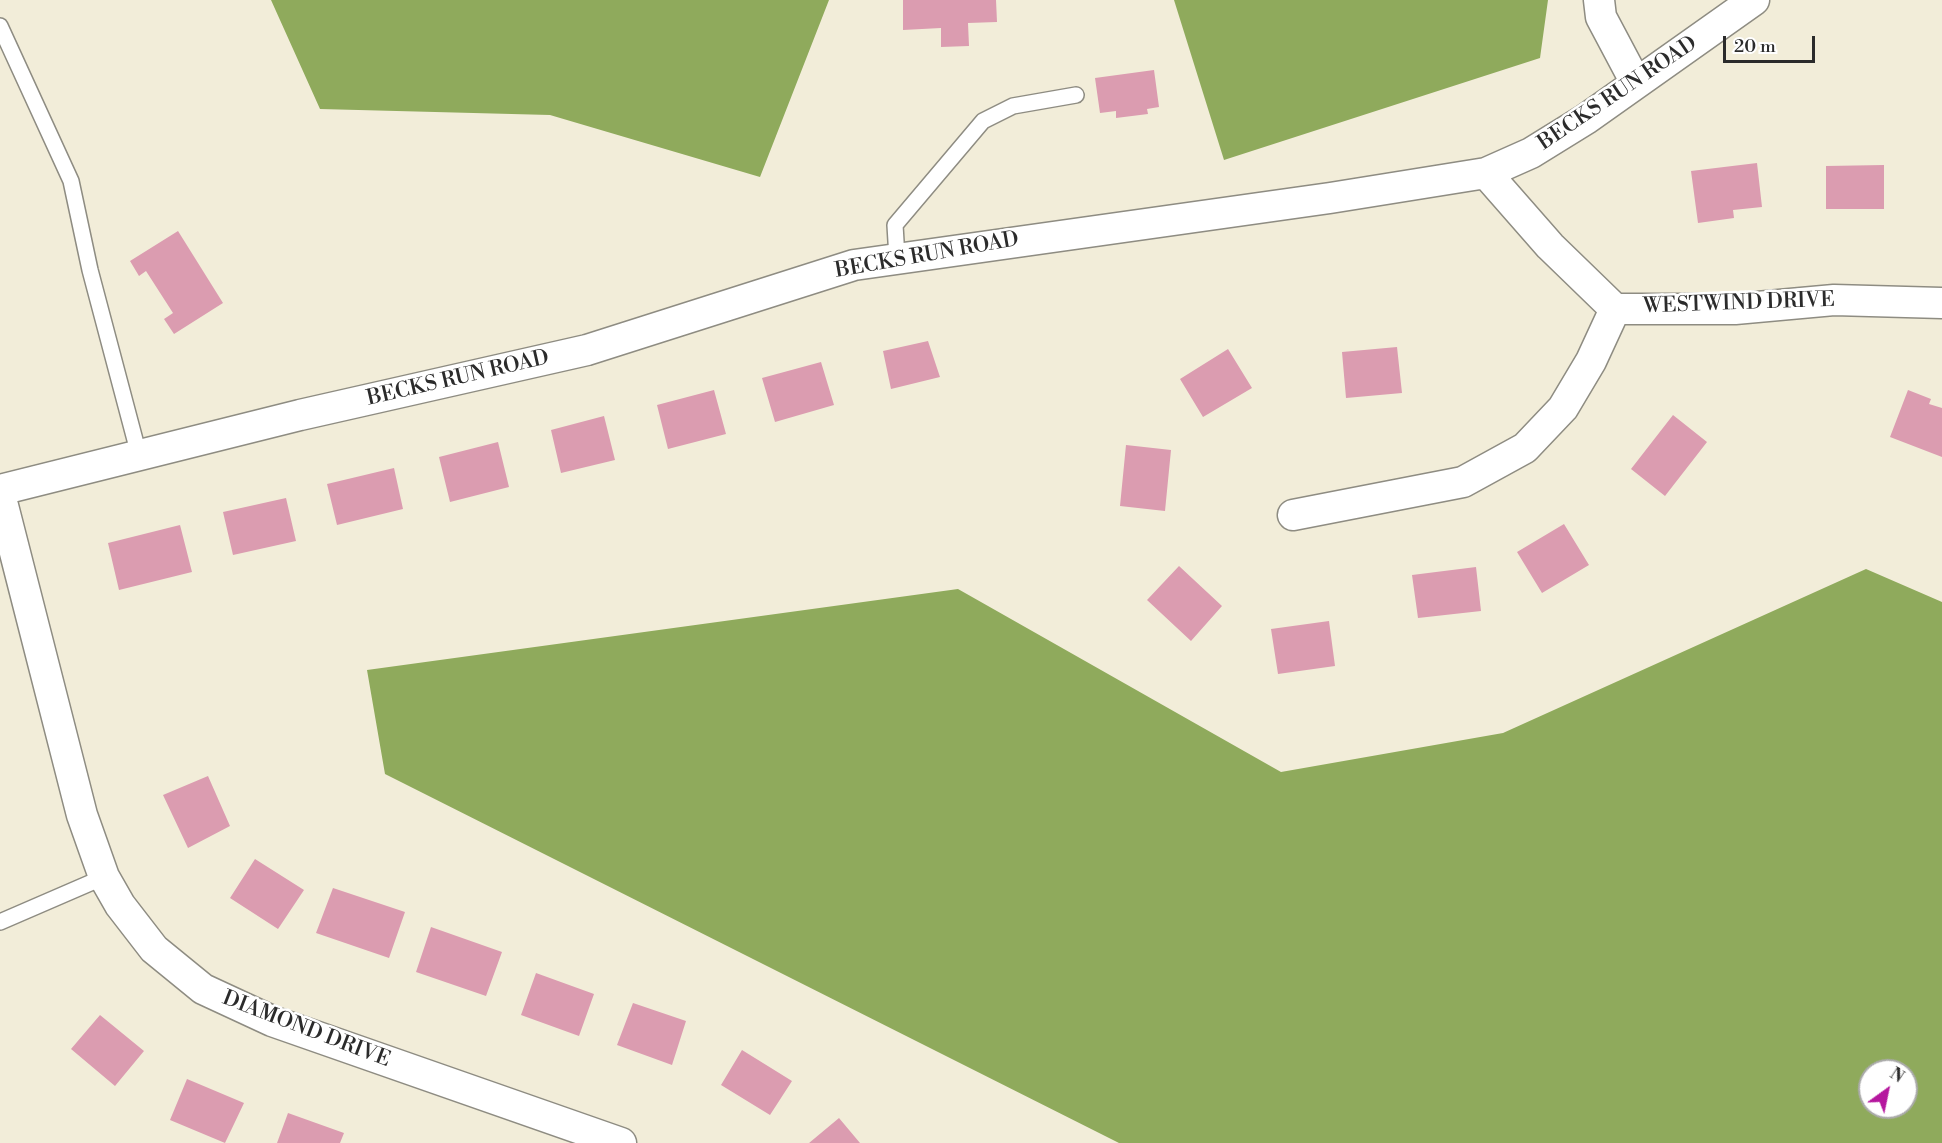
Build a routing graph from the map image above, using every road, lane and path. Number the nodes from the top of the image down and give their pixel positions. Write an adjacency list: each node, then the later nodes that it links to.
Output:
1 (1599, 0): 4 (street)
2 (1754, 0): 4 (street, BECKS RUN ROAD)
3 (0, 26): 10 (lane)
4 (1636, 83): 6 (street, BECKS RUN ROAD)
5 (1076, 95): 7 (lane)
6 (1486, 173): 7 (street, BECKS RUN ROAD); 9 (street, WESTWIND DRIVE)
7 (897, 258): 10 (street, BECKS RUN ROAD)
8 (1942, 303): 9 (street, WESTWIND DRIVE)
9 (1615, 309): 12 (street)
10 (139, 455): 11 (street, BECKS RUN ROAD)
11 (0, 492): 13 (street, DIAMOND DRIVE)
12 (1293, 516)
13 (104, 877): 14 (lane); 15 (street, DIAMOND DRIVE)
14 (0, 922)
15 (621, 1143)

